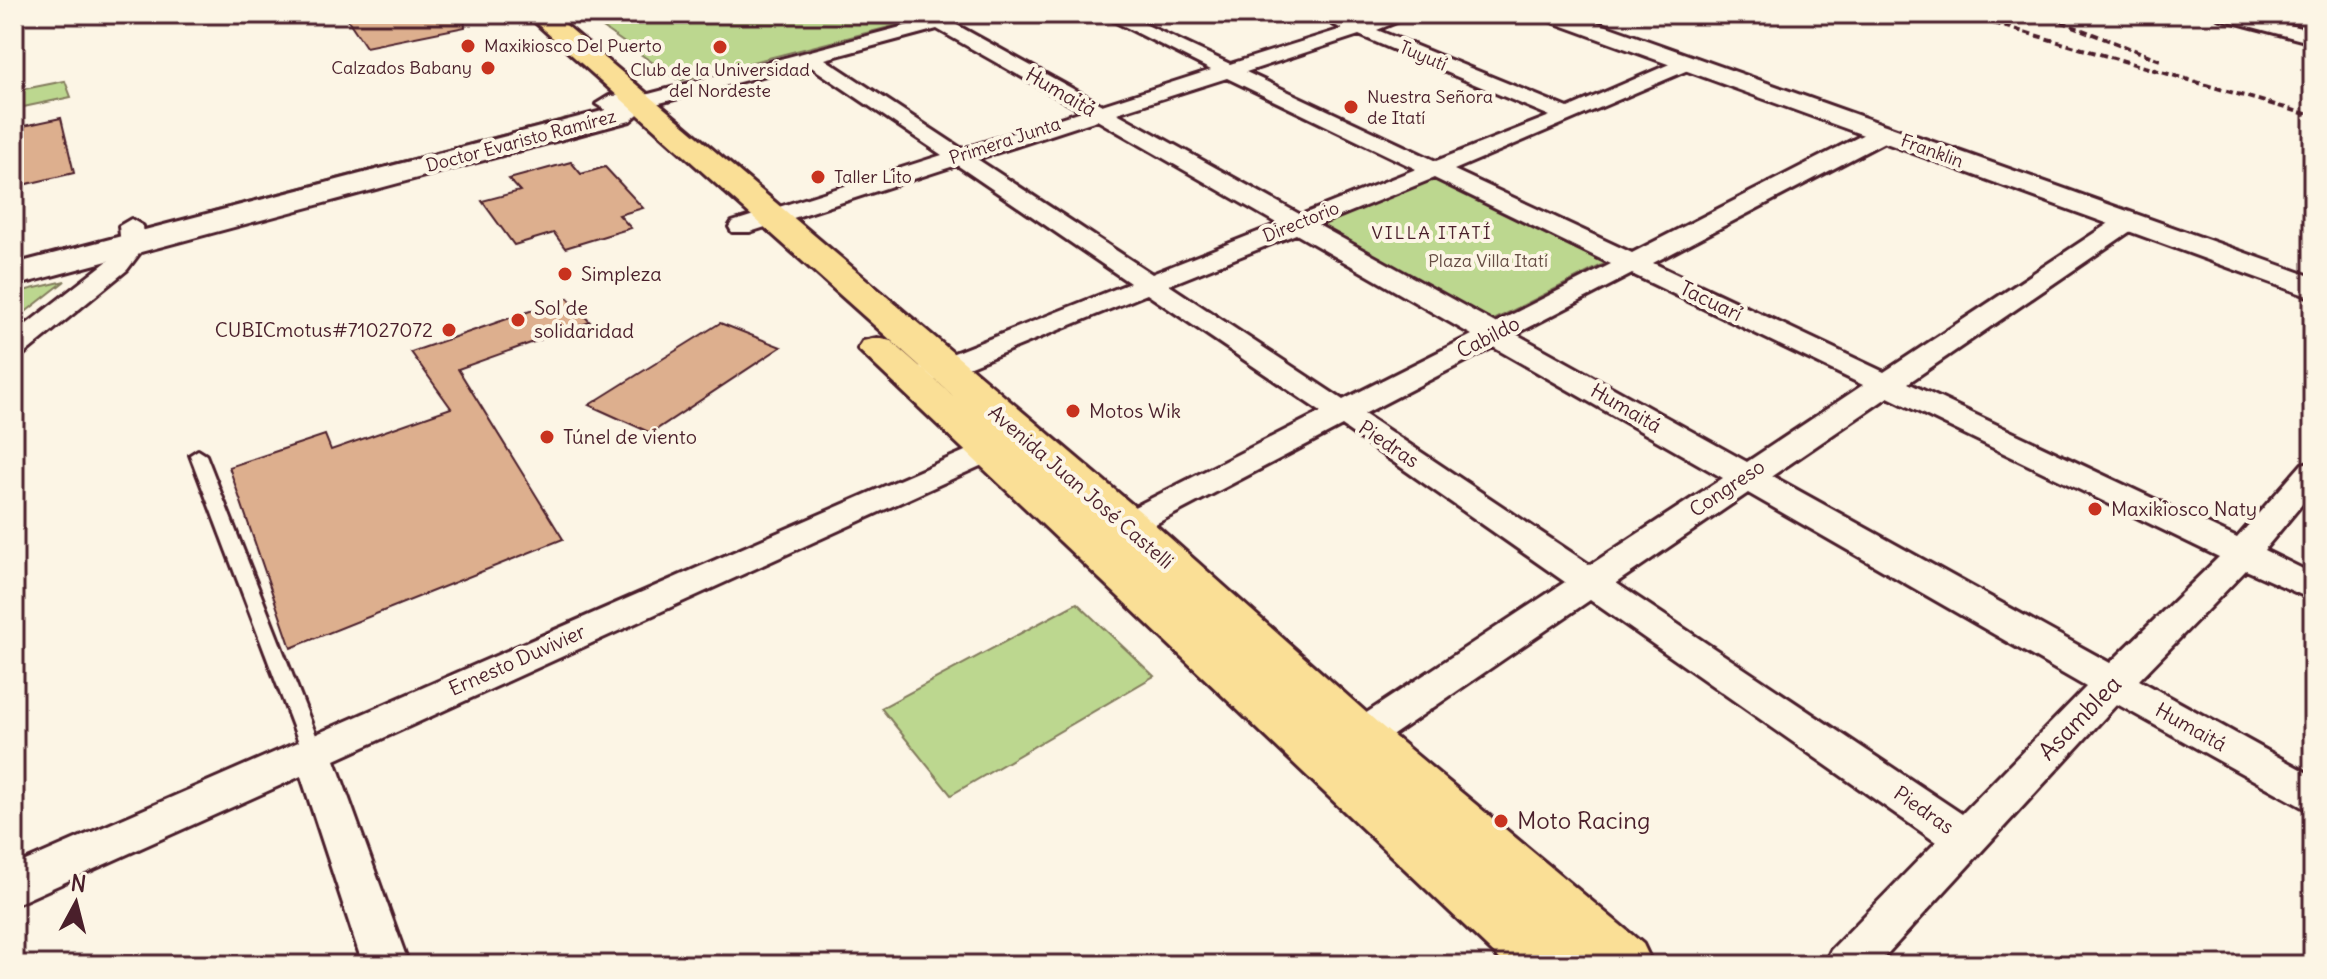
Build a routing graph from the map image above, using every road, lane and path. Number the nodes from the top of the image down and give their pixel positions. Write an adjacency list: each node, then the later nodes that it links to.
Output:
1 (508, 14): 15 (main road, Avenida Juan José Castelli)
2 (538, 14): 15 (main road, Avenida Juan José Castelli)
3 (971, 14): 9 (street)
4 (1109, 14): 14 (street, Tacuarí)
5 (1323, 14): 10 (street, Tuyutí)
6 (1407, 14): 10 (street, Primera Junta)
7 (1552, 14): 13 (street, Franklin)
8 (2224, 14): 11 (street)
9 (939, 22): 12 (street); 16 (street, Humaitá)
10 (1359, 29): 14 (street, Primera Junta); 17 (street, Tuyutí)
11 (2313, 37)
12 (808, 56): 15 (street); 19 (street, Piedras)
13 (1688, 63): 17 (street, Directorio); 18 (street, Franklin)
14 (1230, 70): 16 (street, Primera Junta); 20 (street, Tacuarí)
15 (622, 107): 22 (main road, Avenida Juan José Castelli); 24 (main road, Doctor Evaristo Ramírez)
16 (1096, 111): 19 (street, Primera Junta); 23 (street, Humaitá)
17 (1568, 116): 20 (street, Directorio)
18 (1884, 133): 21 (street, Franklin); 26 (street, Cabildo)
19 (957, 157): 22 (street, Primera Junta); 28 (street, Piedras)
20 (1436, 169): 23 (street, Directorio); 26 (street, Tacuarí)
21 (2129, 221): 29 (street, Franklin); 33 (street, Congreso)
22 (755, 222): 32 (main road, Avenida Juan José Castelli)
23 (1295, 224): 28 (street, Directorio); 30 (street, Humaitá)
24 (132, 236): 25 (main road, Doctor Evaristo Ramírez); 27 (main road, Doctor Evaristo Ramírez); 31 (street)
25 (14, 255)
26 (1631, 262): 30 (street, Cabildo); 33 (street, Tacuarí)
27 (14, 275)
28 (1147, 286): 32 (street, Directorio); 34 (street, Piedras)
29 (2313, 288)
30 (1494, 333): 34 (street, Cabildo); 38 (street, Humaitá)
31 (14, 348)
32 (929, 374): 35 (main road, Avenida Juan José Castelli)
33 (1886, 384): 38 (street, Congreso); 40 (street, Tacuarí)
34 (1341, 412): 39 (street, Cabildo); 41 (street, Piedras)
35 (1004, 442): 39 (main road, Avenida Juan José Castelli); 45 (street, Ernesto Duvivier)
36 (198, 455): 45 (lane)
37 (2313, 471): 40 (street, Asamblea)
38 (1745, 476): 41 (street, Congreso); 43 (street, Humaitá)
39 (1110, 533): 44 (main road, Avenida Juan José Castelli)
40 (2242, 554): 42 (street, Tacuarí); 43 (street, Asamblea)
41 (1592, 582): 44 (street, Congreso); 47 (street, Piedras)
42 (2313, 588)
43 (2113, 683): 46 (street, Humaitá); 47 (street, Asamblea)
44 (1344, 749): 50 (main road, Avenida Juan José Castelli); 51 (main road, Avenida Juan José Castelli)
45 (313, 753): 48 (street, Ernesto Duvivier); 49 (street)
46 (2313, 796)
47 (1965, 839): 52 (street, Asamblea)
48 (14, 886)
49 (386, 965)
50 (1550, 965)
51 (1621, 965)
52 (1847, 965)

